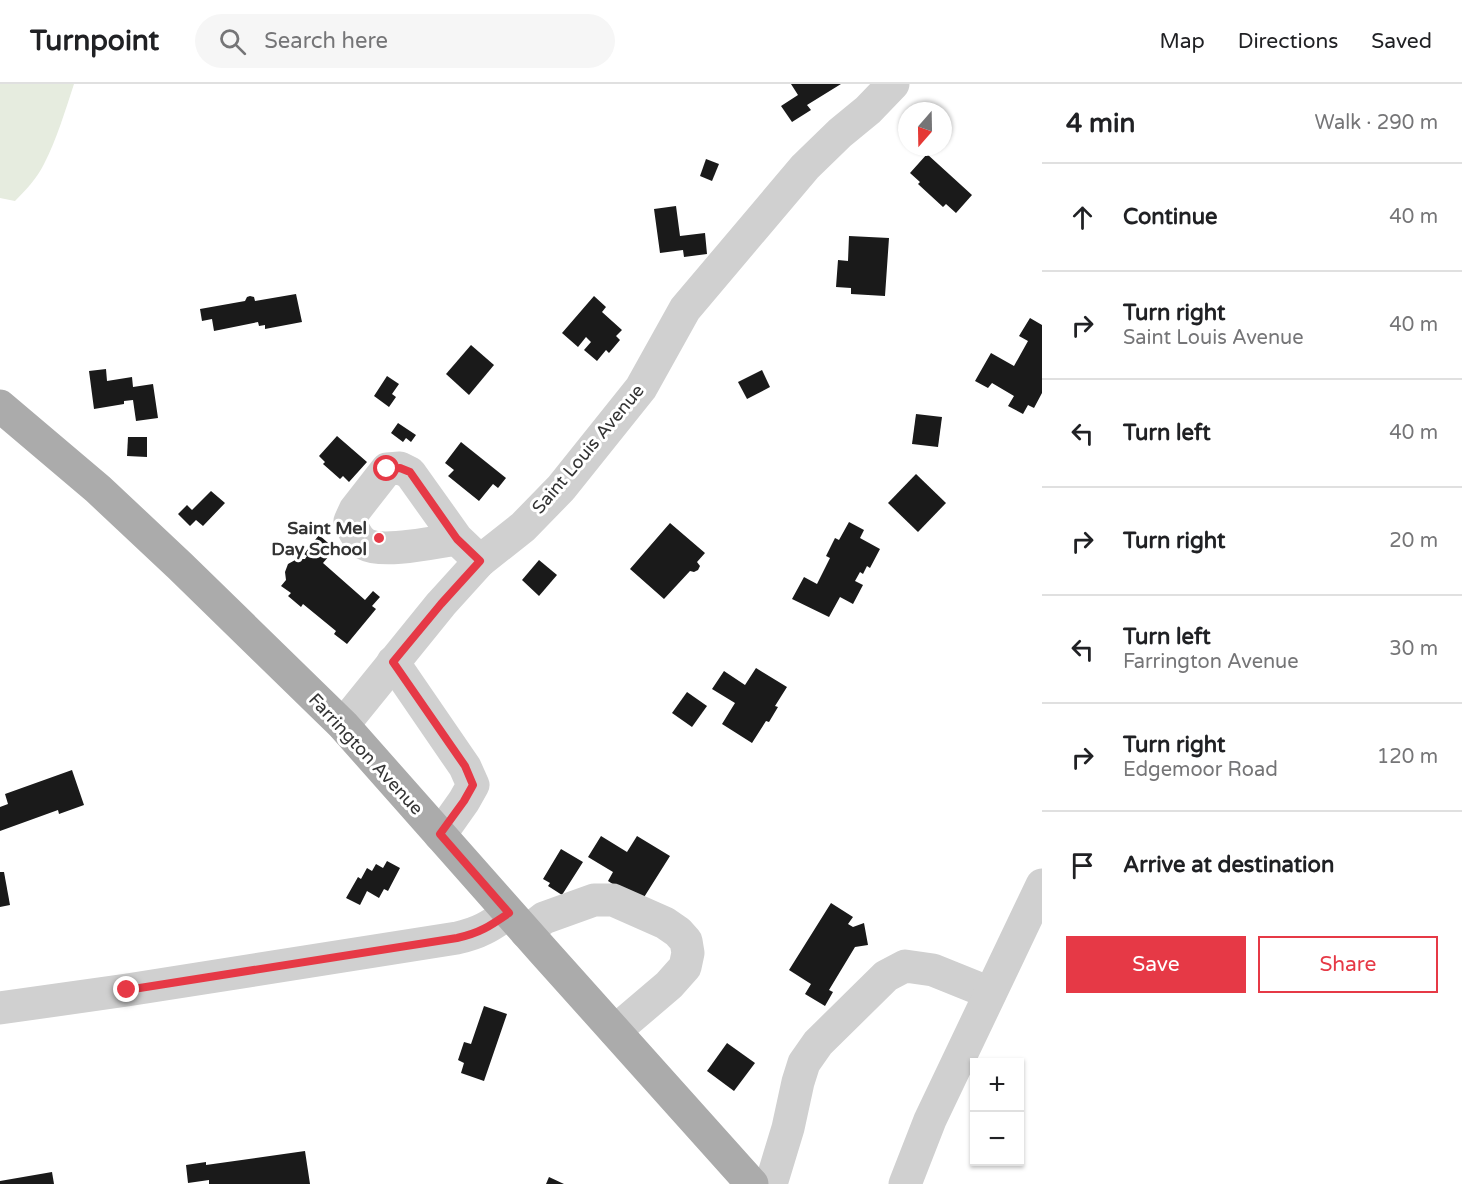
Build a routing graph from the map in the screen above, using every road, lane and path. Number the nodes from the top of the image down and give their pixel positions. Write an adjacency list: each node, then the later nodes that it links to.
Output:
1 (893, 84): 3 (street, Saint Louis Avenue)
2 (0, 406): 4 (main road, Farrington Avenue)
3 (393, 662): 4 (street, Saint Louis Avenue); 5 (street)
4 (343, 725): 5 (main road, Farrington Avenue)
5 (440, 834): 7 (main road, Farrington Avenue)
6 (1042, 885): 8 (street)
7 (518, 923): 9 (street); 10 (main road, Farrington Avenue); 10 (street)
8 (990, 993): 12 (street); 13 (street)
9 (0, 1008)
10 (615, 1030): 11 (main road, Farrington Avenue)
11 (752, 1184)
12 (771, 1184)
13 (905, 1184)

